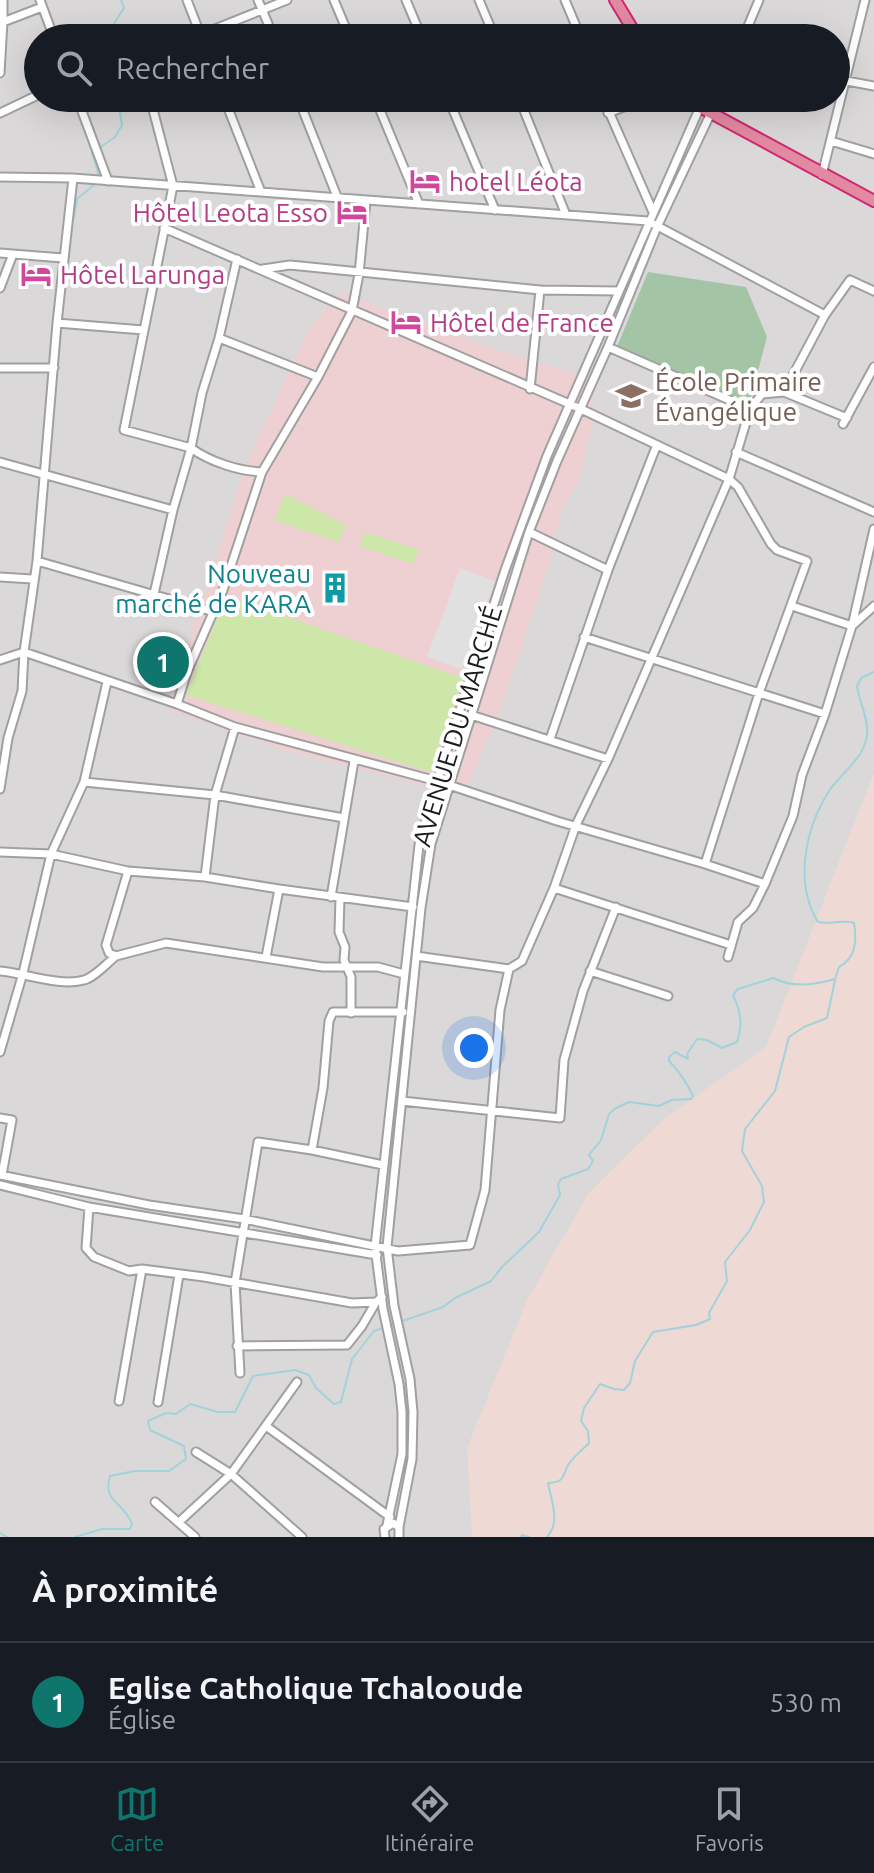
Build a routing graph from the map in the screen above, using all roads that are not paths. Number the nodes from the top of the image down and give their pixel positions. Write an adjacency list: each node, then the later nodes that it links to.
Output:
1 (3, 0): 14 (street)
2 (187, 0): 16 (street)
3 (287, 0): 13 (street)
4 (334, 0): 19 (street)
5 (406, 0): 20 (street)
6 (479, 0): 21 (street)
7 (565, 0): 22 (street)
8 (615, 0): 23 (highway)
9 (759, 0): 24 (street)
10 (866, 0): 11 (street); 25 (street)
11 (874, 1)
12 (41, 4): 14 (street); 15 (street)
13 (260, 4): 17 (street); 18 (street)
14 (3, 22): 26 (street)
15 (49, 24)
16 (194, 24)
17 (222, 24)
18 (268, 24)
19 (344, 24)
20 (416, 24)
21 (489, 24)
22 (575, 24)
23 (629, 24)
24 (749, 24)
25 (850, 49)
26 (0, 73)
27 (850, 81): 28 (street)
28 (874, 86)
29 (24, 102): 39 (street)
30 (82, 112): 47 (street)
31 (154, 112): 48 (street)
32 (230, 112): 49 (street)
33 (304, 112): 50 (street)
34 (381, 112): 53 (street)
35 (454, 112): 54 (street)
36 (525, 112): 56 (street)
37 (698, 112): 55 (street, AVENUE DU MARCHÉ)
38 (835, 112): 42 (street)
39 (0, 113)
40 (608, 113): 55 (street)
41 (712, 113): 44 (highway); 58 (street, AVENUE DU MARCHÉ)
42 (831, 141): 43 (street); 44 (street)
43 (874, 154)
44 (822, 175): 52 (highway)
45 (0, 177): 46 (street)
46 (73, 178): 47 (street); 62 (street)
47 (108, 181): 48 (street)
48 (173, 186): 49 (street); 59 (street)
49 (261, 192): 50 (street)
50 (338, 199): 51 (street)
51 (366, 201): 53 (street); 65 (street)
52 (874, 201)
53 (419, 204): 54 (street)
54 (495, 210): 56 (street)
55 (653, 212): 57 (street, AVENUE DU MARCHÉ)
56 (566, 215): 57 (street)
57 (648, 221): 58 (street); 68 (street, AVENUE DU MARCHÉ)
58 (657, 227): 71 (street); 75 (street, AVENUE DU MARCHÉ)
59 (164, 228): 63 (street); 73 (street)
60 (0, 253): 61 (street)
61 (13, 254): 62 (street); 66 (street)
62 (63, 258): 72 (street)
63 (237, 259): 64 (street); 74 (street)
64 (261, 269): 65 (street); 70 (street)
65 (359, 274): 67 (street); 70 (street)
66 (0, 288)
67 (540, 290): 68 (street); 80 (street)
68 (619, 291): 82 (street, AVENUE DU MARCHÉ)
69 (874, 291): 71 (street)
70 (352, 311): 79 (street); 80 (street)
71 (825, 315): 81 (street)
72 (57, 323): 73 (street); 78 (street)
73 (143, 330): 86 (street)
74 (219, 338): 79 (street); 86 (street)
75 (608, 347): 83 (street, AVENUE DU MARCHÉ); 84 (street)
76 (874, 367): 81 (street)
77 (0, 368): 78 (street)
78 (54, 368): 92 (street)
79 (318, 377): 91 (street)
80 (530, 389): 82 (street)
81 (784, 392): 84 (street)
82 (570, 405): 83 (street); 88 (street, AVENUE DU MARCHÉ)
83 (581, 409): 85 (street); 89 (street, AVENUE DU MARCHÉ)
84 (750, 409): 87 (street)
85 (656, 447): 93 (street); 100 (street)
86 (191, 448): 91 (street); 94 (street)
87 (736, 452): 93 (street); 95 (street)
88 (547, 456): 89 (street); 99 (street, AVENUE DU MARCHÉ)
89 (557, 461): 97 (street, AVENUE DU MARCHÉ)
90 (0, 462): 92 (street)
91 (262, 472): 107 (street)
92 (46, 474): 94 (street); 98 (street)
93 (729, 479): 105 (street); 111 (street)
94 (173, 510): 104 (street)
95 (874, 512)
96 (874, 529): 108 (street)
97 (529, 532): 100 (street); 101 (street, AVENUE DU MARCHÉ)
98 (37, 561): 103 (street); 104 (street)
99 (505, 570): 101 (street); 122 (street, AVENUE DU MARCHÉ)
100 (608, 570): 109 (street)
101 (516, 574): 117 (street, AVENUE DU MARCHÉ)
102 (0, 577): 103 (street)
103 (32, 579): 110 (street)
104 (154, 594): 107 (street)
105 (792, 606): 108 (street); 114 (street)
106 (874, 606): 108 (street)
107 (214, 612): 115 (street)
108 (852, 626): 116 (street)
109 (584, 637): 111 (street); 119 (street)
110 (24, 652): 112 (street); 113 (street); 124 (street)
111 (650, 658): 114 (street); 120 (street)
112 (0, 660)
113 (107, 682): 115 (street); 123 (street)
114 (759, 693): 116 (street); 131 (street)
115 (177, 704): 118 (street)
116 (825, 714): 134 (street)
117 (471, 715): 119 (street); 125 (street, AVENUE DU MARCHÉ)
118 (235, 727): 121 (street); 126 (street)
119 (550, 739): 120 (street)
120 (608, 759): 128 (street)
121 (354, 761): 122 (street); 127 (street)
122 (437, 781): 125 (street); 138 (street, AVENUE DU MARCHÉ)
123 (84, 782): 126 (street); 130 (street)
124 (0, 784)
125 (448, 785): 128 (street); 140 (street, AVENUE DU MARCHÉ)
126 (215, 795): 127 (street); 133 (street)
127 (344, 818): 137 (street)
128 (576, 825): 131 (street); 135 (street)
129 (0, 852): 130 (street)
130 (51, 854): 132 (street); 150 (street)
131 (705, 864): 134 (street)
132 (128, 871): 133 (street); 142 (street)
133 (205, 877): 136 (street)
134 (765, 884): 141 (street)
135 (554, 888): 139 (street); 147 (street)
136 (279, 889): 137 (street); 144 (street)
137 (336, 897): 138 (street); 146 (street)
138 (411, 906): 140 (street); 151 (street, AVENUE DU MARCHÉ)
139 (616, 907): 141 (street); 149 (street)
140 (421, 908): 143 (street, AVENUE DU MARCHÉ)
141 (731, 945): 145 (street)
142 (116, 956): 144 (street); 150 (street)
143 (416, 956): 147 (street); 155 (street, AVENUE DU MARCHÉ)
144 (266, 957): 146 (street)
145 (728, 957)
146 (348, 968): 151 (street); 154 (street)
147 (509, 969): 158 (street)
148 (0, 971): 150 (street)
149 (590, 971): 152 (street); 158 (street)
150 (23, 973): 156 (street)
151 (404, 974): 153 (street, AVENUE DU MARCHÉ)
152 (668, 996)
153 (400, 1012): 154 (street); 155 (street); 161 (street, AVENUE DU MARCHÉ)
154 (351, 1013): 160 (street)
155 (410, 1013): 157 (street, AVENUE DU MARCHÉ)
156 (0, 1052)
157 (402, 1101): 158 (street); 167 (street, AVENUE DU MARCHÉ)
158 (493, 1112): 167 (street)
159 (0, 1118): 162 (street)
160 (312, 1150): 161 (street); 165 (street)
161 (383, 1165): 168 (street, AVENUE DU MARCHÉ)
162 (1, 1175): 165 (street)
163 (0, 1185): 164 (street)
164 (89, 1207): 166 (street); 169 (street)
165 (244, 1219): 166 (street); 168 (street)
166 (243, 1231): 168 (street); 171 (street)
167 (387, 1247): 168 (street); 184 (street, AVENUE DU MARCHÉ)
168 (376, 1251): 172 (street, AVENUE DU MARCHÉ)
169 (142, 1269): 170 (street); 176 (street)
170 (179, 1275): 171 (street); 177 (street)
171 (235, 1283): 172 (street); 173 (street)
172 (379, 1300): 173 (street); 182 (street, AVENUE DU MARCHÉ)
173 (237, 1346): 174 (street)
174 (240, 1373)
175 (297, 1382): 178 (street)
176 (119, 1401)
177 (158, 1402)
178 (266, 1426): 180 (street); 182 (street)
179 (196, 1452): 180 (street)
180 (231, 1474): 183 (street); 187 (street)
181 (155, 1502): 183 (street)
182 (389, 1521): 184 (street); 185 (street, AVENUE DU MARCHÉ)
183 (179, 1522): 186 (street)
184 (400, 1534)
185 (384, 1536)
186 (195, 1537)
187 (302, 1537)

